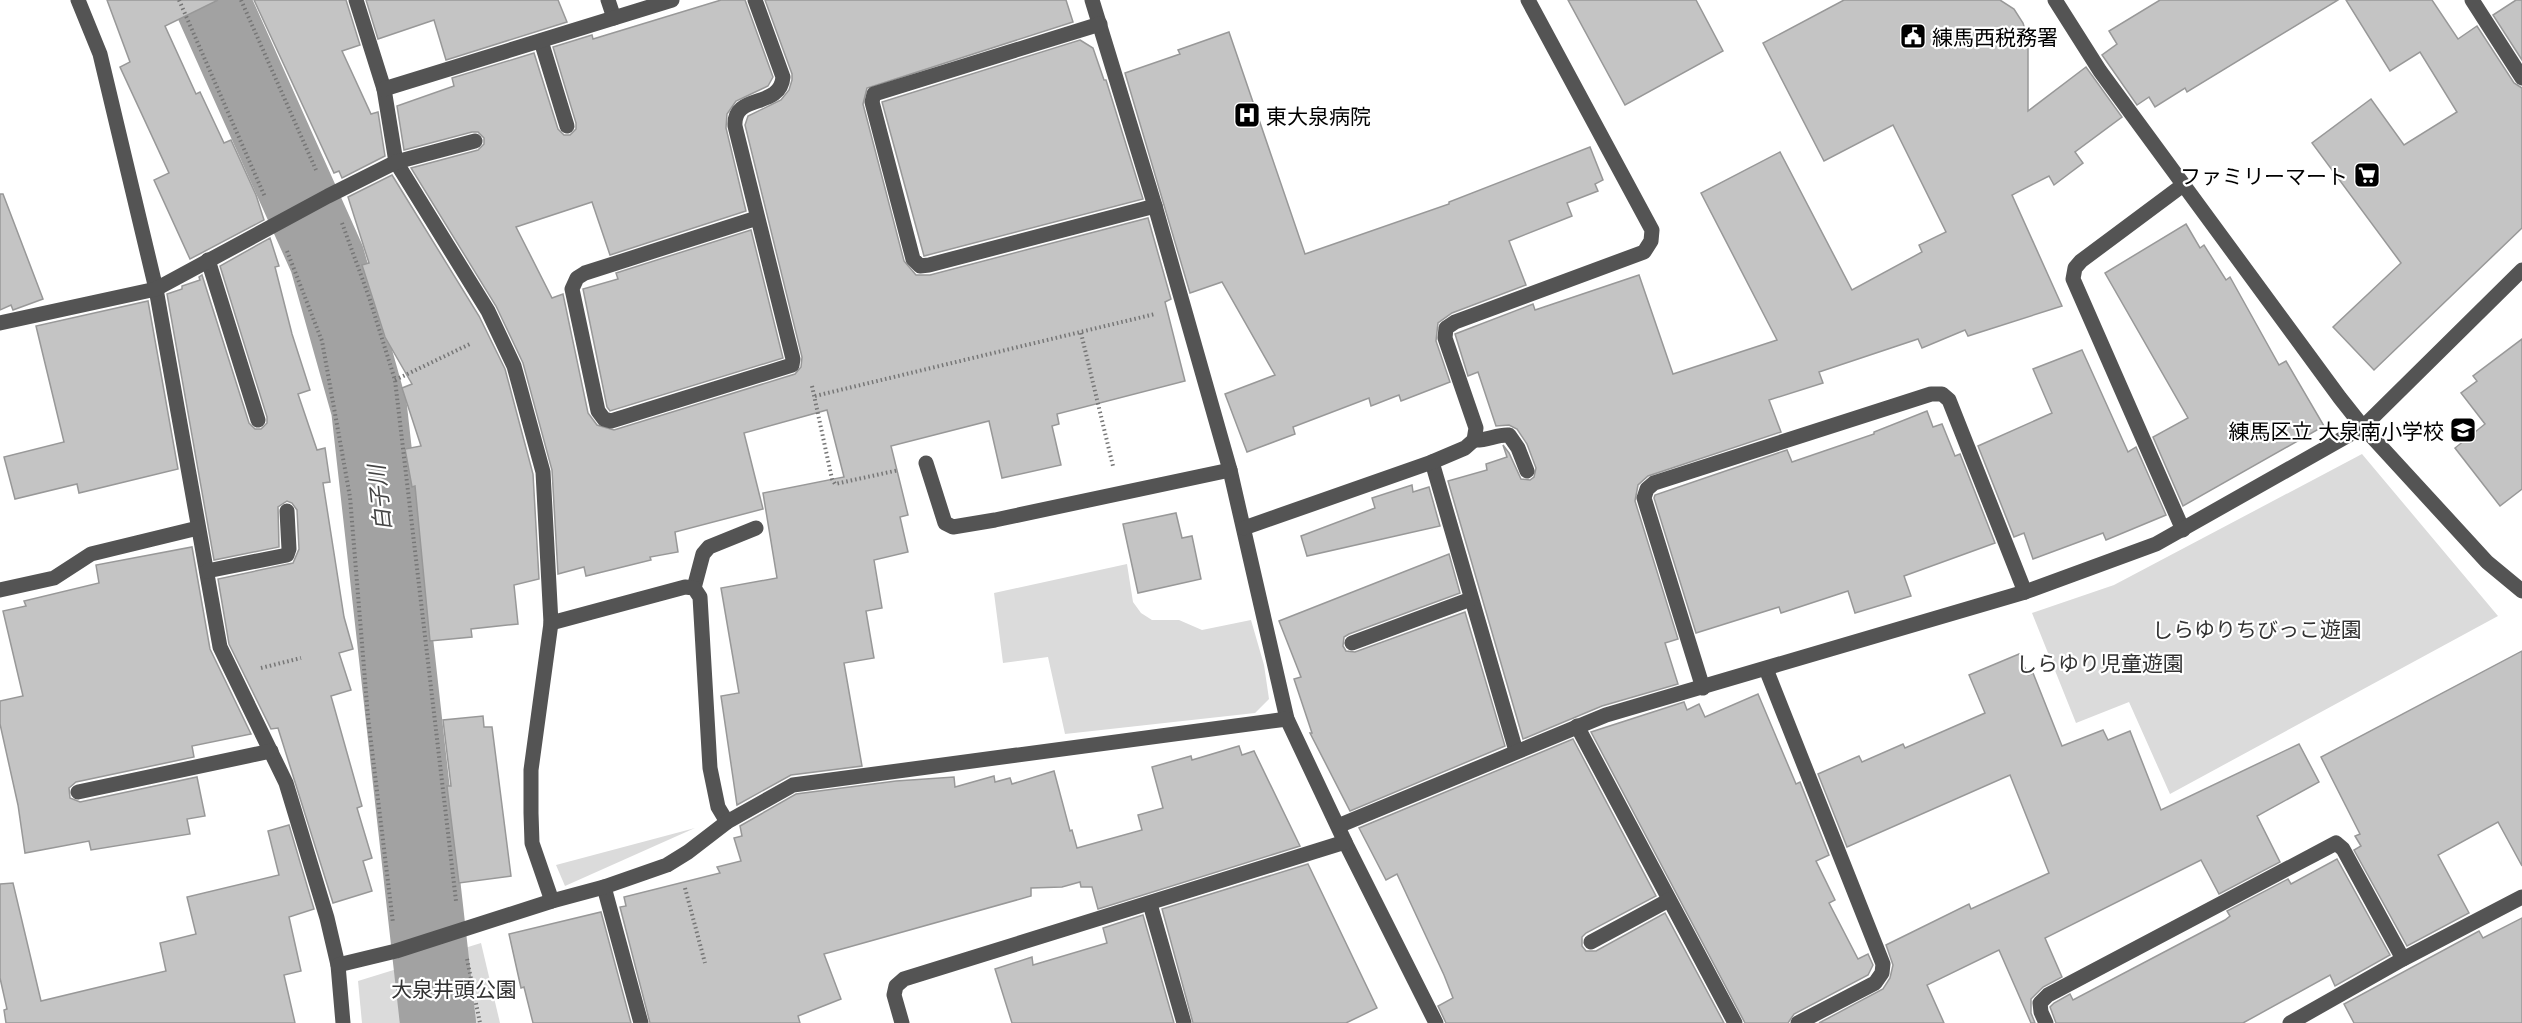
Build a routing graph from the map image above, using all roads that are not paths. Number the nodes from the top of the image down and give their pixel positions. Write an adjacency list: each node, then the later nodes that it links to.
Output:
1 (78, 0): 23 (street)
2 (356, 0): 14 (street)
3 (608, 0): 10 (street)
4 (672, 0): 10 (street)
5 (755, 0): 20 (street)
6 (1092, 0): 11 (street)
7 (1528, 0): 27 (street)
8 (2055, 0): 18 (street)
9 (2472, 0): 13 (street)
10 (614, 18): 12 (street)
11 (1100, 24): 19 (street); 19 (street)
12 (541, 40): 14 (street); 15 (street)
13 (2522, 78)
14 (384, 89): 17 (street)
15 (567, 126)
16 (475, 141): 17 (street)
17 (396, 162): 21 (street); 43 (street)
18 (2183, 184): 26 (street); 36 (street)
19 (1155, 206): 30 (street)
20 (757, 218): 20 (street)
21 (208, 260): 23 (street); 25 (street)
22 (2522, 270): 26 (street)
23 (156, 289): 24 (street); 33 (street)
24 (0, 323)
25 (258, 420)
26 (2363, 427): 36 (street); 40 (street)
27 (1474, 440): 28 (street); 31 (street)
28 (1432, 462): 35 (street); 42 (street)
29 (926, 464): 30 (street)
30 (1230, 470): 35 (street)
31 (1527, 471)
32 (287, 511): 37 (street)
33 (198, 528): 37 (street); 39 (street)
34 (756, 528): 38 (street)
35 (1244, 528): 47 (street)
36 (2182, 530): 41 (street)
37 (207, 571): 49 (street)
38 (694, 588): 43 (street); 52 (street)
39 (0, 590)
40 (2522, 591)
41 (2025, 592): 45 (street); 46 (street)
42 (1471, 599): 44 (street); 50 (street)
43 (550, 623): 58 (street)
44 (1352, 643)
45 (1766, 669): 46 (street); 70 (street)
46 (1703, 688): 48 (street)
47 (1287, 719): 52 (street); 53 (street)
48 (1577, 726): 50 (street); 57 (street)
49 (271, 751): 51 (street); 62 (street)
50 (1516, 751): 53 (street)
51 (78, 792)
52 (727, 822): 55 (street)
53 (1338, 826): 54 (street)
54 (1345, 842): 59 (street); 68 (street)
55 (604, 887): 58 (street); 65 (street)
56 (2522, 897): 61 (street)
57 (1669, 900): 60 (street); 69 (street)
58 (552, 901): 62 (street)
59 (1150, 904): 66 (street); 67 (street)
60 (1591, 942)
61 (2403, 959): 63 (street); 71 (street)
62 (338, 965): 64 (street)
63 (2315, 1017): 72 (street)
64 (343, 1023)
65 (641, 1023)
66 (902, 1023)
67 (1184, 1023)
68 (1436, 1023)
69 (1735, 1023)
70 (1798, 1023)
71 (2046, 1023)
72 (2290, 1023)

